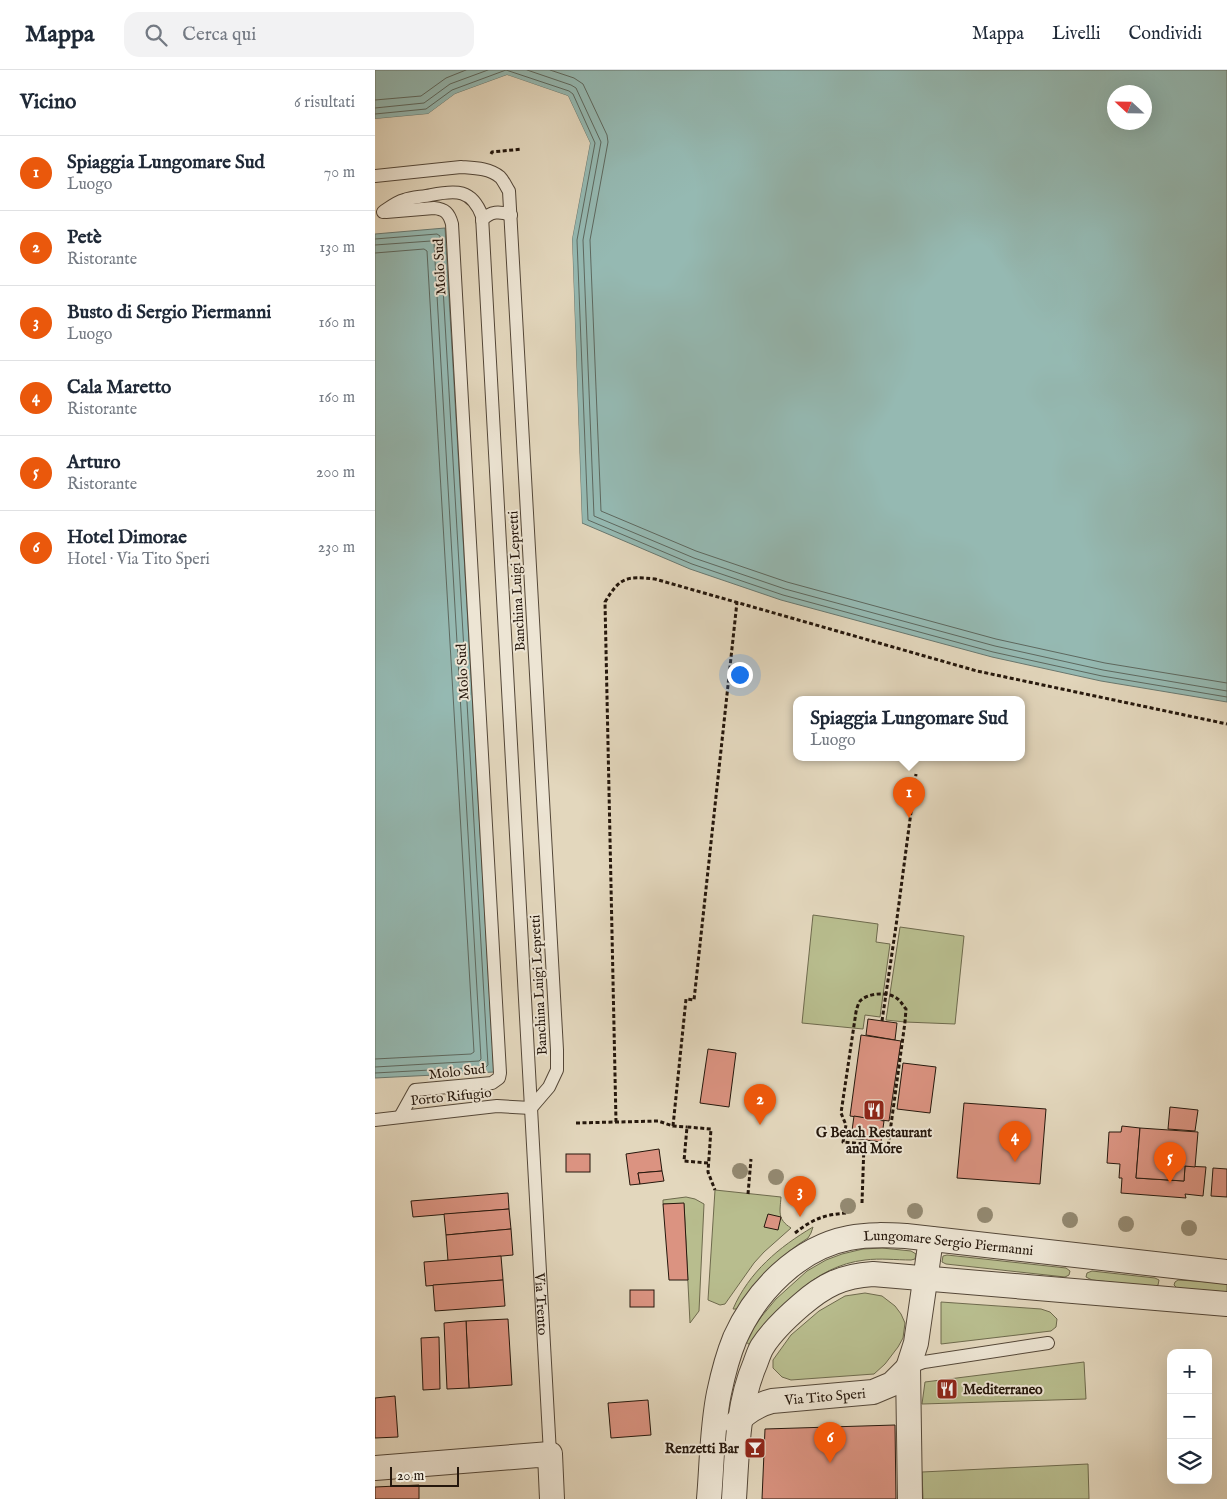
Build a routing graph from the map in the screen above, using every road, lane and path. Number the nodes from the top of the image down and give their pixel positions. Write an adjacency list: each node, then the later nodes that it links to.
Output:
1 (375, 176): 3 (lane, Banchina Luigi Lepretti)
2 (379, 212): 4 (lane, Banchina Luigi Lepretti); 11 (lane, Molo Sud)
3 (511, 215): 4 (lane); 10 (lane, Banchina Luigi Lepretti)
4 (482, 220): 10 (lane, Banchina Luigi Lepretti)
5 (737, 602): 6 (path); 13 (path); 15 (path)
6 (1227, 724)
7 (916, 774): 8 (path)
8 (886, 994): 9 (path); 17 (path); 17 (path)
9 (882, 1021)
10 (531, 1108): 11 (lane, Porto Rifugio); 31 (lane, Via Trento)
11 (399, 1117): 12 (lane, Porto Rifugio)
12 (375, 1120)
13 (616, 1122): 14 (path); 15 (path)
14 (576, 1123)
15 (673, 1126): 16 (path)
16 (687, 1128): 19 (path); 19 (path)
17 (864, 1144): 22 (path)
18 (751, 1159): 21 (path)
19 (708, 1163): 20 (path)
20 (715, 1190)
21 (748, 1194)
22 (861, 1203)
23 (931, 1239): 24 (street, Lungomare Sergio Piermanni); 25 (street, Via Tito Speri); 30 (street, Lungomare Sergio Piermanni)
24 (1227, 1272)
25 (926, 1279): 26 (street); 28 (street, Via Tito Speri); 29 (street)
26 (1227, 1304)
27 (1048, 1343): 28 (lane, Via Tito Speri)
28 (908, 1368): 29 (street, Via Tito Speri); 36 (street, Via Tito Speri)
29 (741, 1418): 30 (street, Via Tito Speri); 35 (street)
30 (714, 1428): 34 (street, Lungomare Sergio Piermanni)
31 (550, 1454): 32 (street); 33 (street, Via Trento)
32 (375, 1468)
33 (552, 1499)
34 (709, 1499)
35 (734, 1499)
36 (911, 1499)

